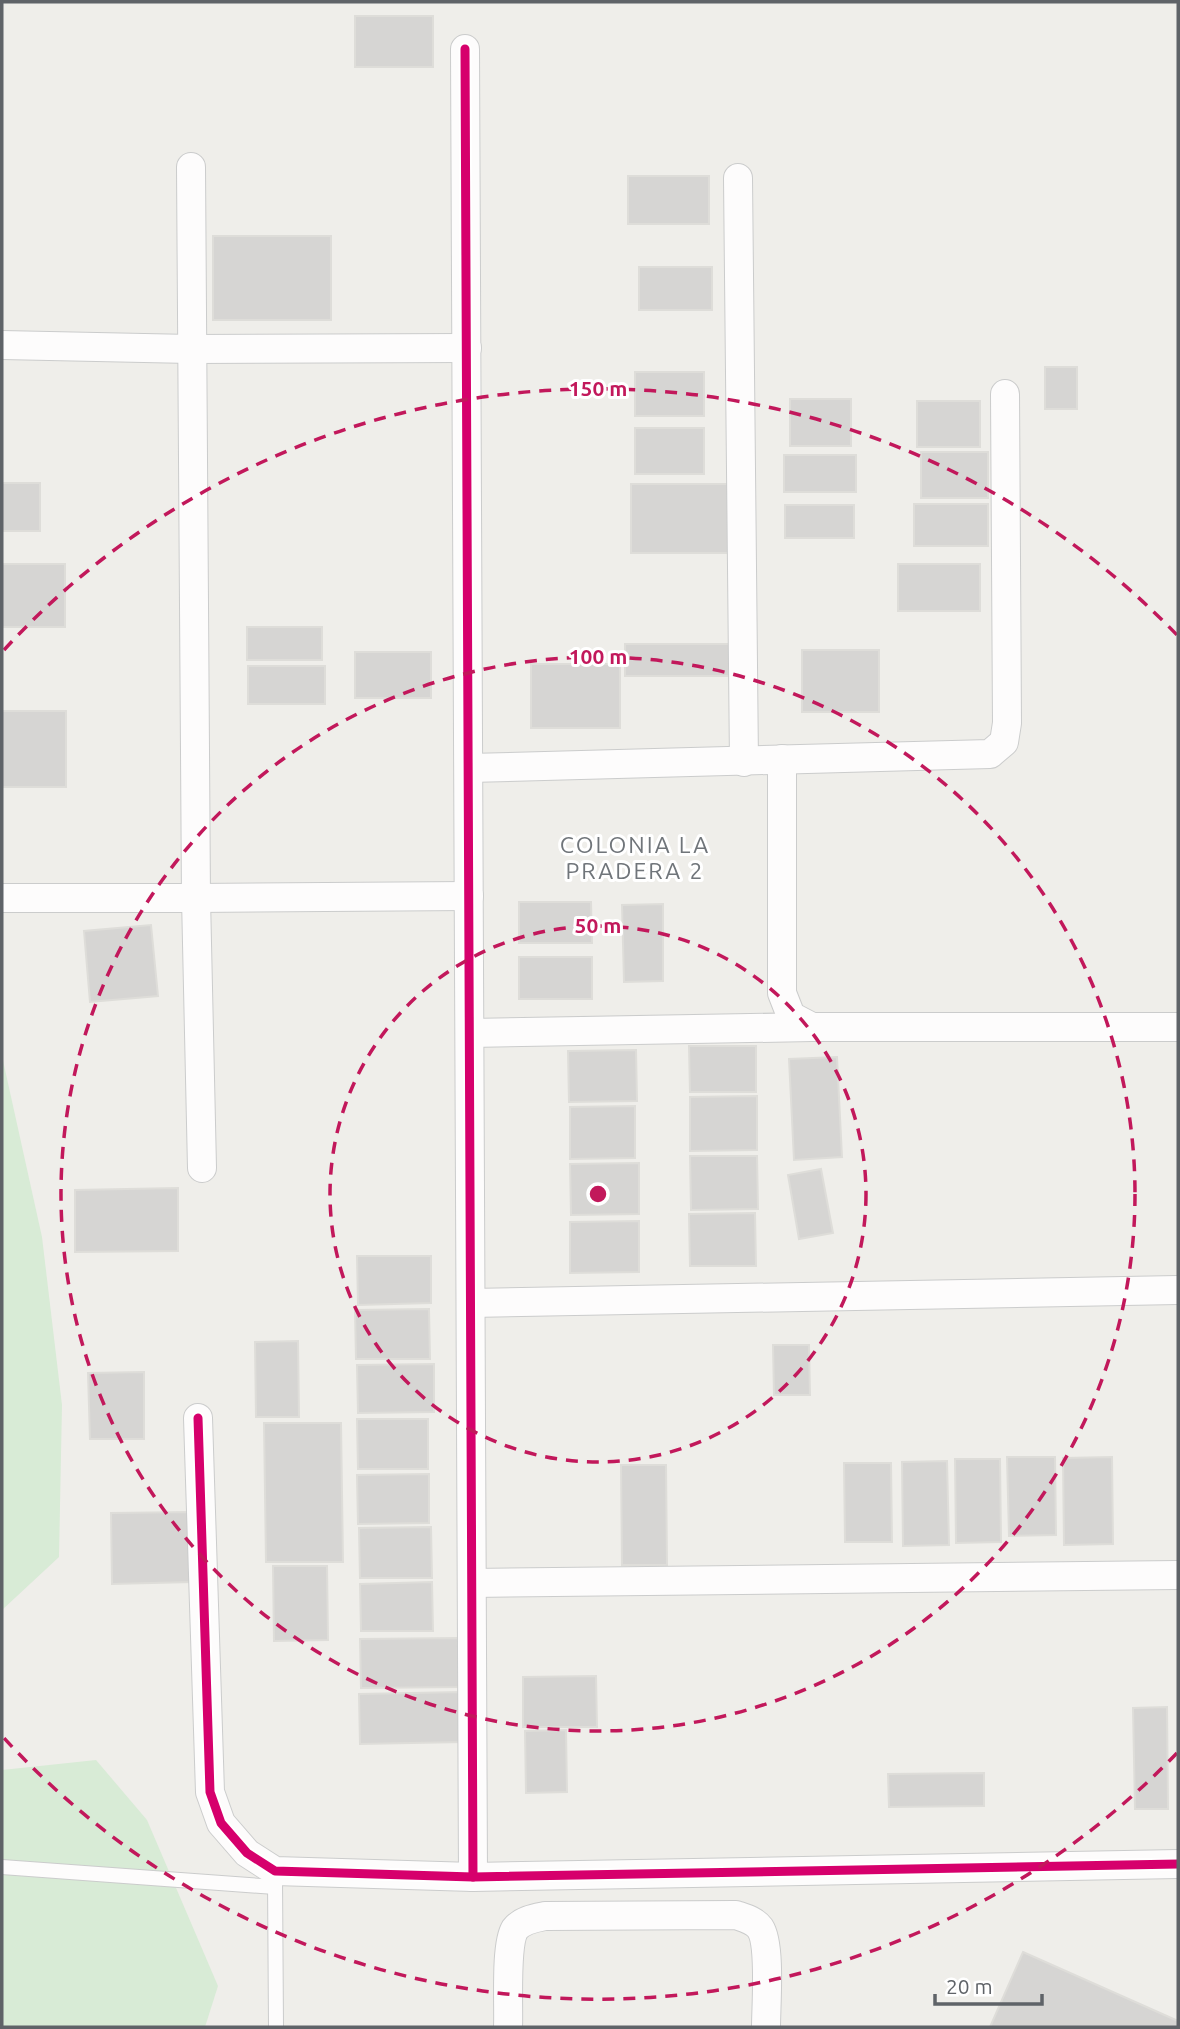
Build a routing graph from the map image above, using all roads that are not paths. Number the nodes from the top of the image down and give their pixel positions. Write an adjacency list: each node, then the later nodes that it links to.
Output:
1 (465, 49): 5 (street)
2 (191, 167): 6 (street)
3 (738, 178): 9 (street)
4 (2, 345): 6 (street)
5 (467, 348): 6 (street); 10 (street)
6 (191, 349): 13 (street)
7 (1005, 394): 8 (street)
8 (782, 759): 9 (street); 14 (street)
9 (744, 762): 10 (street)
10 (469, 768): 11 (street)
11 (469, 896): 13 (street); 16 (street)
12 (2, 898): 13 (street)
13 (196, 898): 17 (street)
14 (812, 1027): 15 (street); 16 (street)
15 (1178, 1027)
16 (470, 1033): 19 (street)
17 (202, 1168)
18 (1178, 1290): 19 (street)
19 (471, 1303): 22 (street)
20 (198, 1418): 26 (street)
21 (1178, 1575): 22 (street)
22 (472, 1583): 25 (street)
23 (1178, 1864): 25 (street)
24 (2, 1867): 26 (lane)
25 (473, 1877): 26 (street)
26 (275, 1879): 27 (lane)
27 (276, 2027)
28 (508, 2027): 29 (street)
29 (766, 2027)

